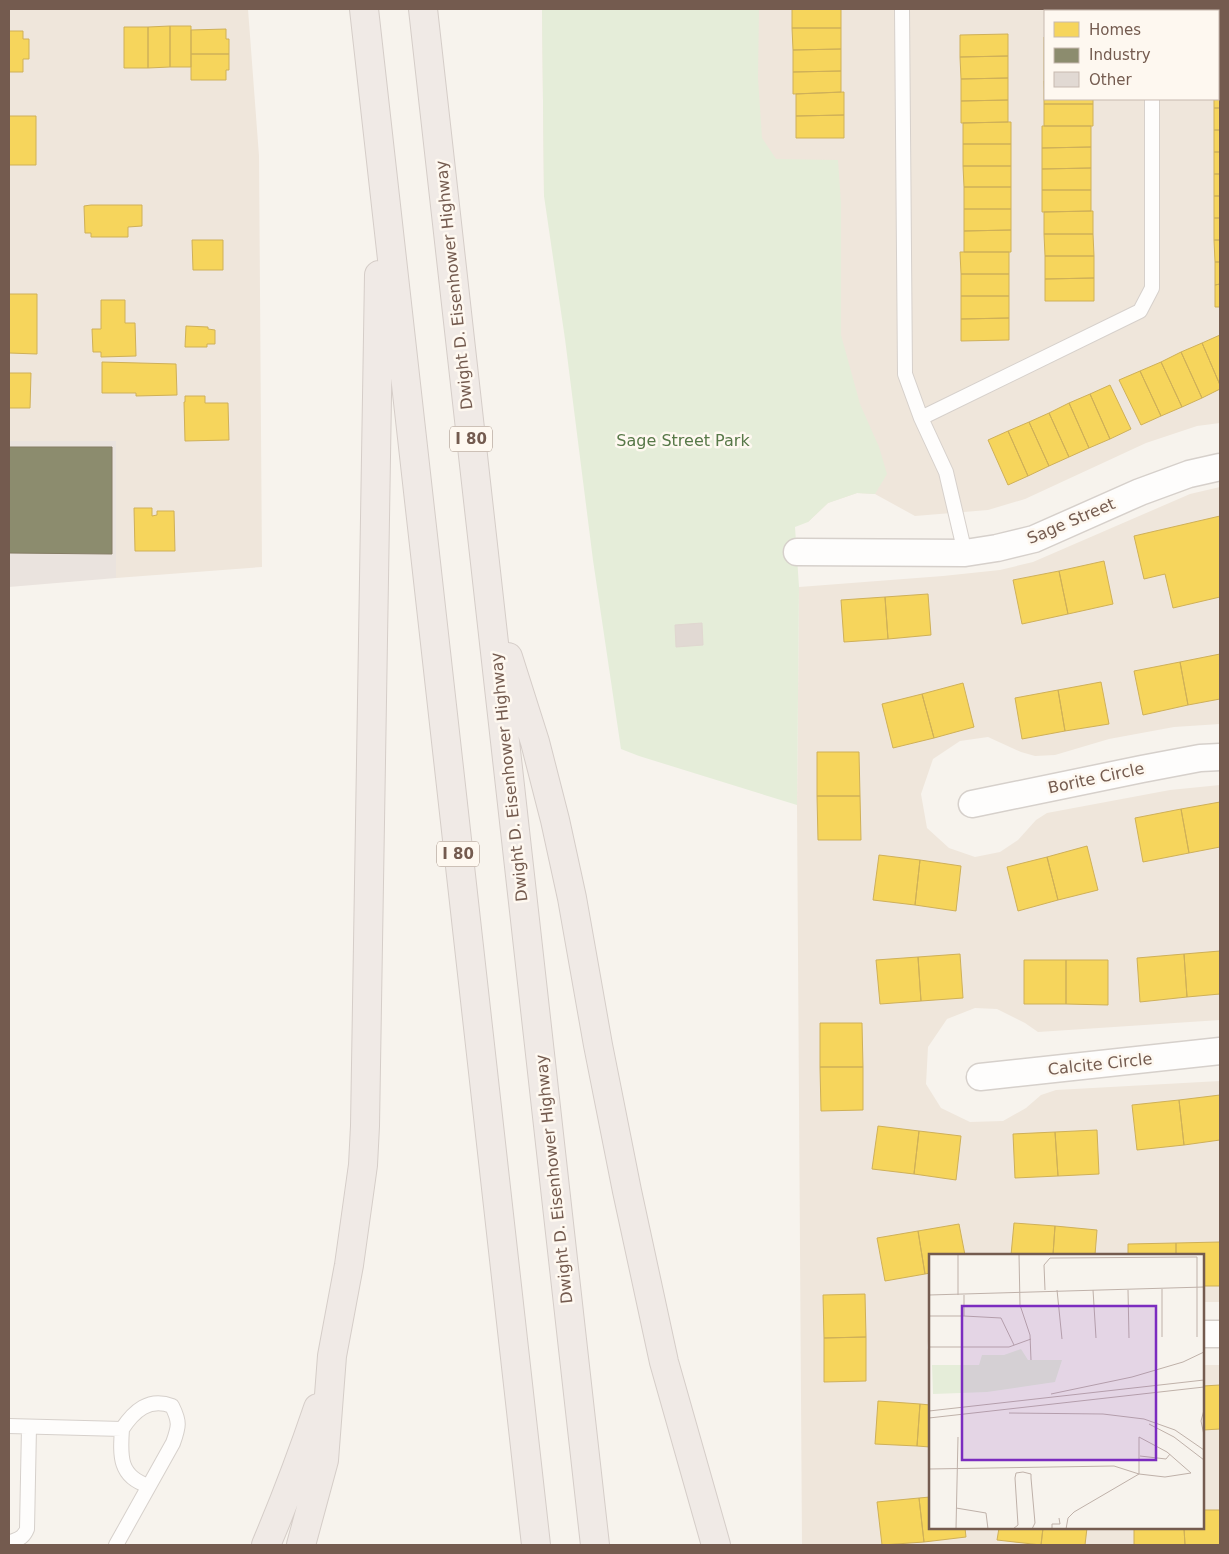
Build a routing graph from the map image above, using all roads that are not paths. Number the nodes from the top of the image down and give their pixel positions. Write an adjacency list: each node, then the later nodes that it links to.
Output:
1 (364, 9): 5 (highway, I 80)
2 (423, 9): 10 (highway, Dwight D. Eisenhower Highway / I 80)
3 (902, 9): 6 (lane)
4 (1152, 100): 6 (lane)
5 (381, 164): 17 (highway); 26 (highway, I 80)
6 (921, 418): 9 (lane)
7 (1220, 467): 9 (street, Sage Street)
8 (797, 552): 9 (street, Sage Street)
9 (966, 553)
10 (491, 610): 27 (highway, Dwight D. Eisenhower Highway / I 80); 28 (highway)
11 (1220, 757): 12 (street, Borite Circle)
12 (972, 804)
13 (1220, 1051): 14 (street, Calcite Circle)
14 (980, 1077)
15 (1204, 1334): 16 (street)
16 (1220, 1334)
17 (332, 1356): 24 (highway); 25 (highway)
18 (9, 1426): 19 (lane)
19 (28, 1427): 20 (lane); 22 (lane)
20 (122, 1429): 21 (lane); 21 (lane)
21 (149, 1486): 23 (lane)
22 (9, 1543)
23 (116, 1545)
24 (266, 1545)
25 (301, 1545)
26 (536, 1545)
27 (595, 1545)
28 (716, 1545)

